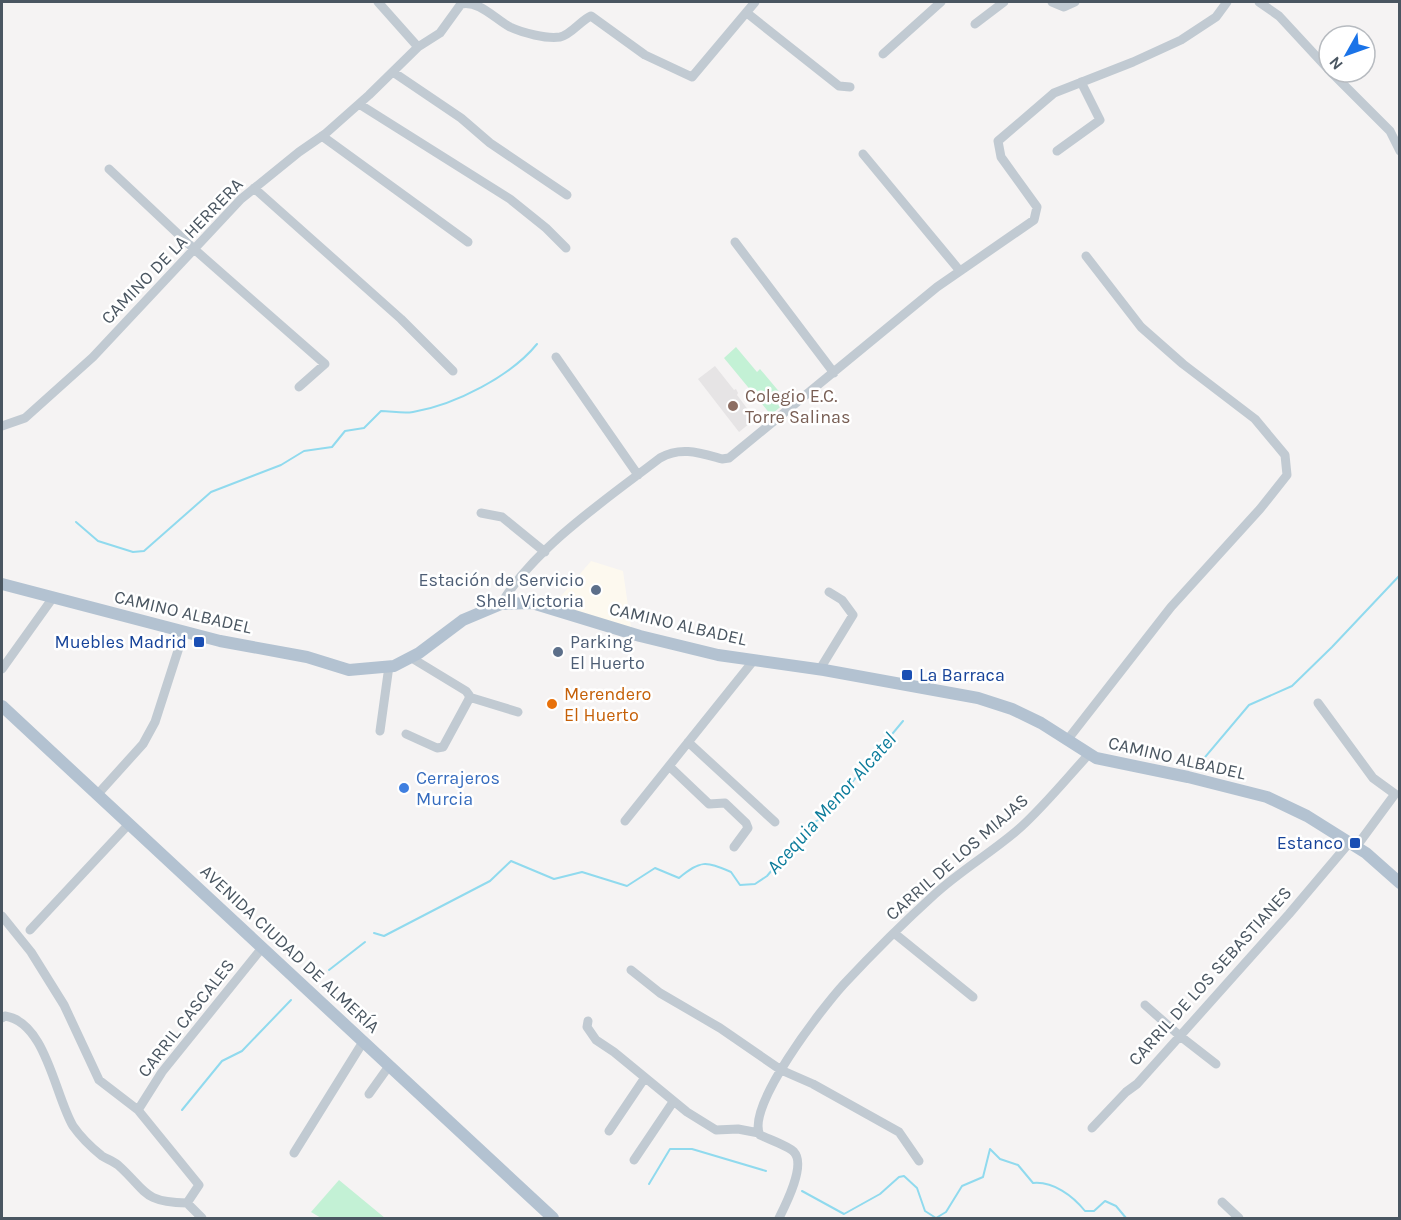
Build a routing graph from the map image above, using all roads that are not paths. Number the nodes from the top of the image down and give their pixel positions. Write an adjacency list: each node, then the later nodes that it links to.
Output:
1 (378, 2): 11 (street)
2 (755, 2): 9 (street)
3 (941, 2): 12 (street)
4 (1005, 2): 10 (street)
5 (1052, 2): 6 (street)
6 (1075, 2)
7 (1227, 2): 15 (street)
8 (1259, 2): 13 (street)
9 (747, 13): 11 (street, CAMINO DE LA HERRERA); 17 (street)
10 (975, 24)
11 (418, 47): 14 (street, CAMINO DE LA HERRERA)
12 (883, 54)
13 (1317, 57)
14 (393, 72): 18 (street, CAMINO DE LA HERRERA); 25 (street)
15 (1081, 82): 20 (street); 31 (street)
16 (1343, 84): 21 (street)
17 (850, 87)
18 (359, 104): 19 (street, CAMINO DE LA HERRERA); 28 (street)
19 (322, 136): 24 (street, CAMINO DE LA HERRERA); 26 (street)
20 (1057, 151)
21 (1400, 151)
22 (863, 154): 31 (street)
23 (109, 169): 29 (street)
24 (254, 188): 29 (street, CAMINO DE LA HERRERA); 33 (street)
25 (567, 195)
26 (468, 242)
27 (735, 242): 34 (street)
28 (566, 248)
29 (194, 249): 35 (street); 36 (street, CAMINO DE LA HERRERA)
30 (1086, 256): 56 (street)
31 (960, 271): 34 (street)
32 (556, 357): 37 (street)
33 (453, 371)
34 (834, 373): 37 (street)
35 (299, 387)
36 (2, 426)
37 (638, 475): 39 (street)
38 (481, 513): 39 (street)
39 (545, 552): 43 (street)
40 (2, 584): 42 (main road, CAMINO ALBADEL)
41 (829, 592): 49 (street)
42 (52, 599): 44 (main road, CAMINO ALBADEL); 48 (street)
43 (501, 604): 45 (main road, CAMINO ALBADEL); 46 (main road, CAMINO ALBADEL)
44 (184, 632): 47 (main road, CAMINO ALBADEL); 60 (street)
45 (410, 657): 47 (main road, CAMINO ALBADEL); 50 (street)
46 (754, 660): 49 (main road, CAMINO ALBADEL); 57 (street)
47 (389, 666): 54 (street)
48 (2, 669)
49 (820, 669): 56 (main road, CAMINO ALBADEL)
50 (469, 697): 53 (street); 55 (street)
51 (1318, 703): 64 (street, CARRIL DE LOS SEBASTIANES)
52 (2, 706): 60 (main road, AVENIDA CIUDAD DE ALMERÍA)
53 (518, 712)
54 (380, 731)
55 (406, 734)
56 (1068, 739): 58 (main road, CAMINO ALBADEL)
57 (688, 742): 59 (street); 62 (street)
58 (1089, 754): 64 (main road, CAMINO ALBADEL); 69 (street, CARRIL DE LOS MIAJAS)
59 (669, 766): 61 (street); 65 (street)
60 (97, 795): 63 (main road, AVENIDA CIUDAD DE ALMERÍA)
61 (625, 821)
62 (775, 822)
63 (129, 824): 68 (street); 70 (main road, AVENIDA CIUDAD DE ALMERÍA)
64 (1353, 845): 66 (main road, CAMINO ALBADEL); 76 (street, CARRIL DE LOS SEBASTIANES)
65 (734, 847)
66 (1400, 883)
67 (2, 916): 84 (street)
68 (30, 930)
69 (894, 933): 72 (street); 80 (street, CARRIL DE LOS MIAJAS)
70 (262, 948): 77 (main road, AVENIDA CIUDAD DE ALMERÍA); 84 (street, CARRIL CASCALES)
71 (631, 970): 80 (street)
72 (973, 997)
73 (1145, 1005): 76 (street)
74 (2, 1018): 92 (street)
75 (588, 1021): 81 (street)
76 (1180, 1036): 78 (street); 85 (street, CARRIL DE LOS SEBASTIANES)
77 (363, 1042): 79 (main road, AVENIDA CIUDAD DE ALMERÍA); 88 (street)
78 (1216, 1064)
79 (389, 1066): 82 (street); 94 (main road, AVENIDA CIUDAD DE ALMERÍA)
80 (781, 1070): 87 (street, CARRIL DE LOS MIAJAS); 90 (street)
81 (644, 1078): 83 (street); 86 (street)
82 (369, 1094)
83 (673, 1102): 87 (street); 89 (street)
84 (138, 1110): 92 (street)
85 (1092, 1128)
86 (609, 1131)
87 (759, 1133): 95 (street)
88 (294, 1153)
89 (634, 1160)
90 (919, 1161)
91 (1222, 1202): 96 (street)
92 (187, 1203): 93 (street)
93 (200, 1216)
94 (553, 1218)
95 (779, 1218)
96 (1239, 1218)

